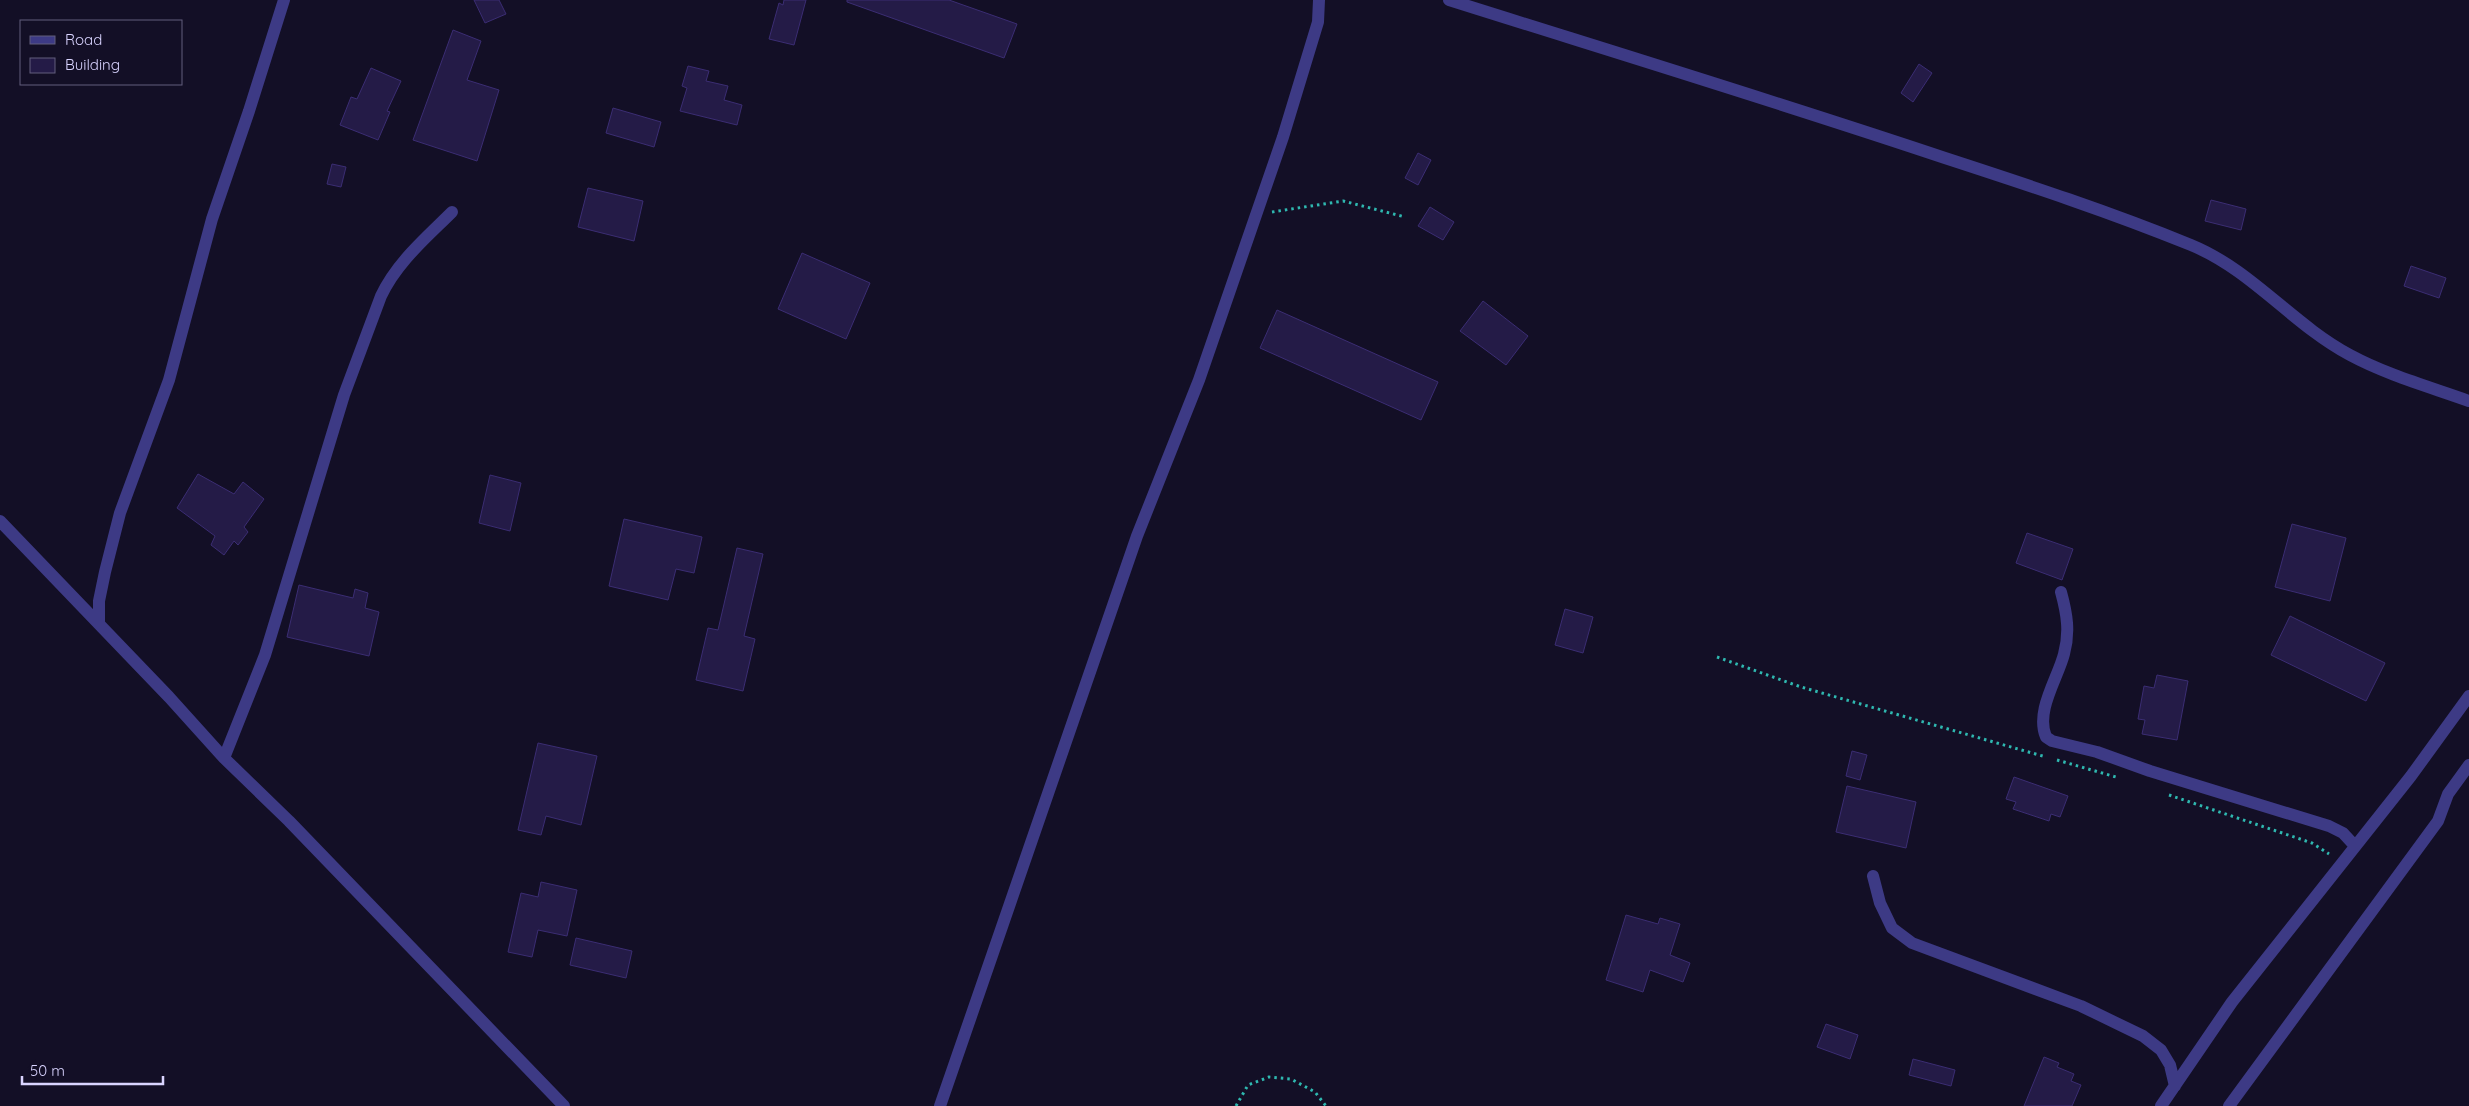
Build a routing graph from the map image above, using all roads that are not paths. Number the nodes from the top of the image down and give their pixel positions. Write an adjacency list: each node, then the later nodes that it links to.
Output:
1 (284, 0): 8 (street)
2 (1319, 0): 16 (street)
3 (1449, 0): 5 (street)
4 (452, 212): 10 (street)
5 (2469, 401)
6 (0, 521): 8 (street)
7 (2061, 592): 12 (street)
8 (99, 624): 10 (street)
9 (2469, 696): 12 (street)
10 (224, 758): 15 (street)
11 (2469, 765): 18 (street)
12 (2355, 846): 14 (street)
13 (1873, 876): 14 (street)
14 (2175, 1086): 17 (street)
15 (564, 1106)
16 (940, 1106)
17 (2161, 1106)
18 (2229, 1106)

